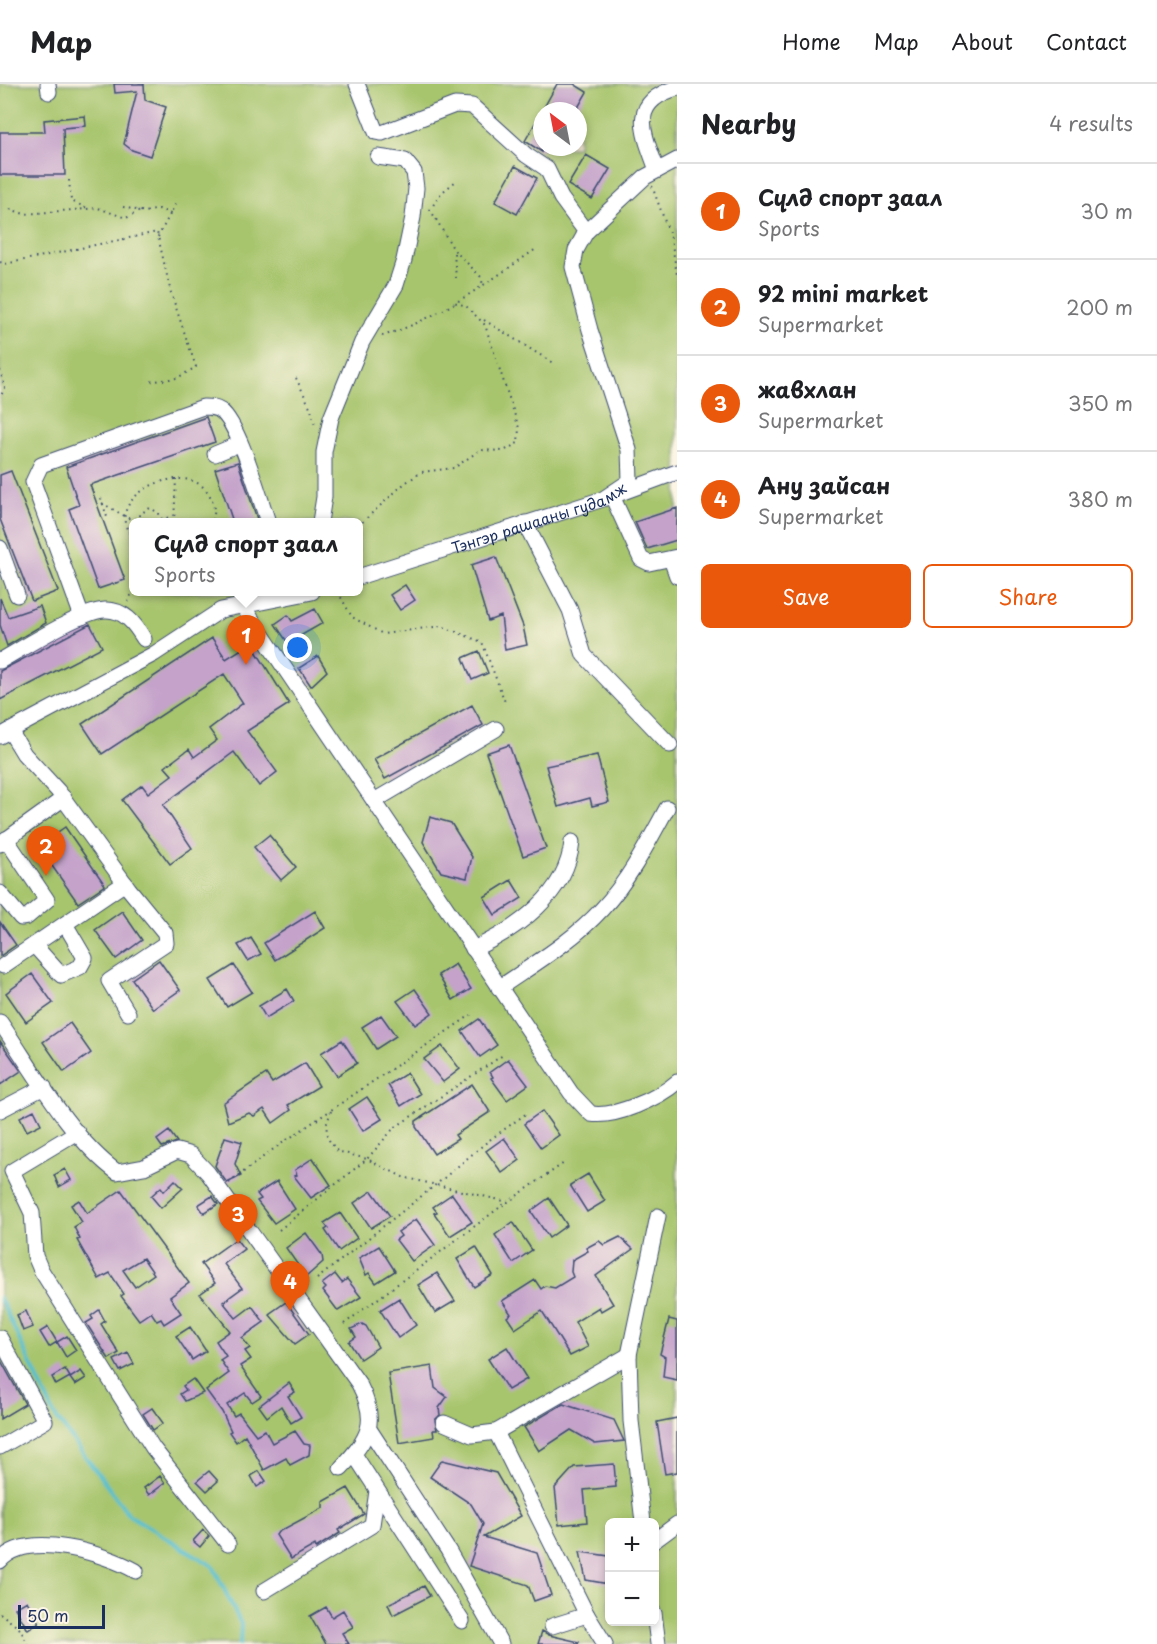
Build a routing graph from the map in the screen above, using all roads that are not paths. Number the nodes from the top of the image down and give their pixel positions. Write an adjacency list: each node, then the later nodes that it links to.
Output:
1 (357, 84): 7 (street)
2 (660, 88): 3 (street); 6 (street)
3 (677, 88)
4 (378, 157): 13 (street)
5 (677, 160): 6 (street, Тэнгэр рашааны гудамж)
6 (651, 174): 7 (street, Тэнгэр рашааны гудамж)
7 (586, 232): 11 (street, Тэнгэр рашааны гудамж)
8 (239, 444): 9 (street); 12 (street); 22 (street)
9 (215, 454)
10 (677, 472): 11 (street)
11 (612, 496): 14 (street, Тэнгэр рашааны гудамж); 16 (street)
12 (267, 518)
13 (321, 518)
14 (525, 523): 17 (street, Тэнгэр рашааны гудамж); 27 (street)
15 (0, 548): 19 (street)
16 (674, 558): 18 (street)
17 (363, 575)
18 (677, 576)
19 (17, 595)
20 (289, 596): 21 (street)
21 (242, 604): 26 (street); 29 (street)
22 (82, 618): 23 (street); 24 (street)
23 (144, 639)
24 (0, 661)
25 (496, 729): 29 (street)
26 (5, 734): 28 (street)
27 (670, 745)
28 (64, 798): 31 (street); 33 (street)
29 (374, 801): 37 (street)
30 (667, 808): 39 (street)
31 (3, 842): 34 (street)
32 (572, 842): 37 (street)
33 (125, 884): 35 (street); 40 (street)
34 (0, 893)
35 (65, 924): 36 (street); 36 (street)
36 (34, 945): 38 (street)
37 (473, 949): 39 (street)
38 (3, 966)
39 (499, 988): 42 (street)
40 (128, 1013)
41 (0, 1022): 43 (street)
42 (677, 1082)
43 (44, 1087): 44 (street); 45 (street)
44 (0, 1110)
45 (77, 1132): 50 (street); 59 (street)
46 (658, 1216): 48 (street)
47 (0, 1338): 52 (street)
48 (629, 1355): 51 (street); 56 (street)
49 (444, 1423): 51 (street)
50 (369, 1429): 53 (street); 67 (street)
51 (496, 1432): 63 (street)
52 (2, 1443)
53 (354, 1454): 54 (street); 55 (street)
54 (341, 1468)
55 (377, 1491): 62 (street); 64 (street)
56 (643, 1518)
57 (677, 1524): 58 (street)
58 (659, 1537)
59 (228, 1544)
60 (0, 1561): 61 (street)
61 (136, 1571)
62 (264, 1591)
63 (587, 1615): 65 (street); 68 (street)
64 (462, 1621)
65 (552, 1626)
66 (656, 1626): 69 (street)
67 (501, 1644)
68 (605, 1644)
69 (658, 1644)

